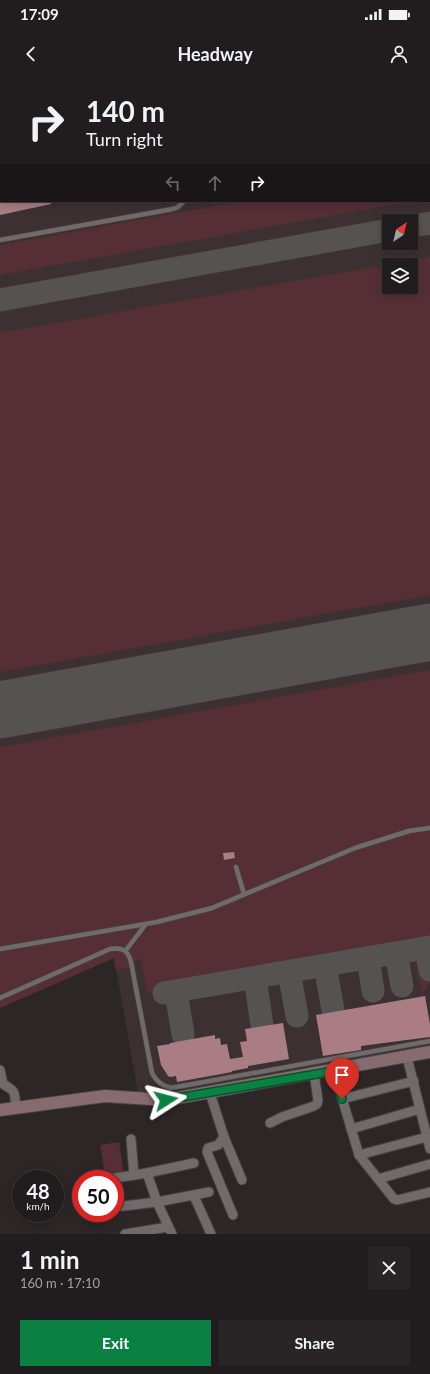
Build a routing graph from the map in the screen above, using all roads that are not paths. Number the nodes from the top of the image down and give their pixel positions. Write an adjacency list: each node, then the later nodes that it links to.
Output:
1 (183, 202): 2 (lane)
2 (0, 240)
3 (430, 828): 5 (lane)
4 (236, 867): 5 (lane)
5 (244, 894): 6 (lane)
6 (146, 924): 7 (lane); 8 (lane)
7 (0, 949)
8 (126, 950): 9 (lane); 10 (lane)
9 (0, 998)
10 (430, 1041)
11 (430, 1052): 12 (main road)
12 (407, 1057): 14 (main road); 16 (street)
13 (0, 1070): 19 (street)
14 (334, 1071): 15 (main road); 18 (street)
15 (314, 1074): 17 (main road); 22 (street)
16 (414, 1081): 18 (street); 21 (street)
17 (210, 1093): 19 (main road); 24 (street)
18 (342, 1099): 23 (street)
19 (16, 1108): 20 (main road)
20 (0, 1110)
21 (420, 1110): 23 (street); 25 (street)
22 (270, 1123)
23 (351, 1129): 28 (street)
24 (224, 1137): 35 (street); 41 (street)
25 (427, 1137): 27 (street); 28 (street)
26 (132, 1139): 32 (street)
27 (430, 1148)
28 (359, 1155): 34 (street)
29 (194, 1163): 31 (street)
30 (430, 1164): 34 (street)
31 (146, 1173): 32 (street); 39 (street)
32 (134, 1175): 33 (street)
33 (124, 1177)
34 (378, 1179): 37 (street)
35 (242, 1180)
36 (209, 1192): 38 (street)
37 (430, 1192)
38 (194, 1196): 39 (street); 44 (street)
39 (157, 1202): 40 (street); 42 (street)
40 (124, 1205)
41 (233, 1215)
42 (170, 1231): 43 (street)
43 (126, 1234)
44 (211, 1234)

